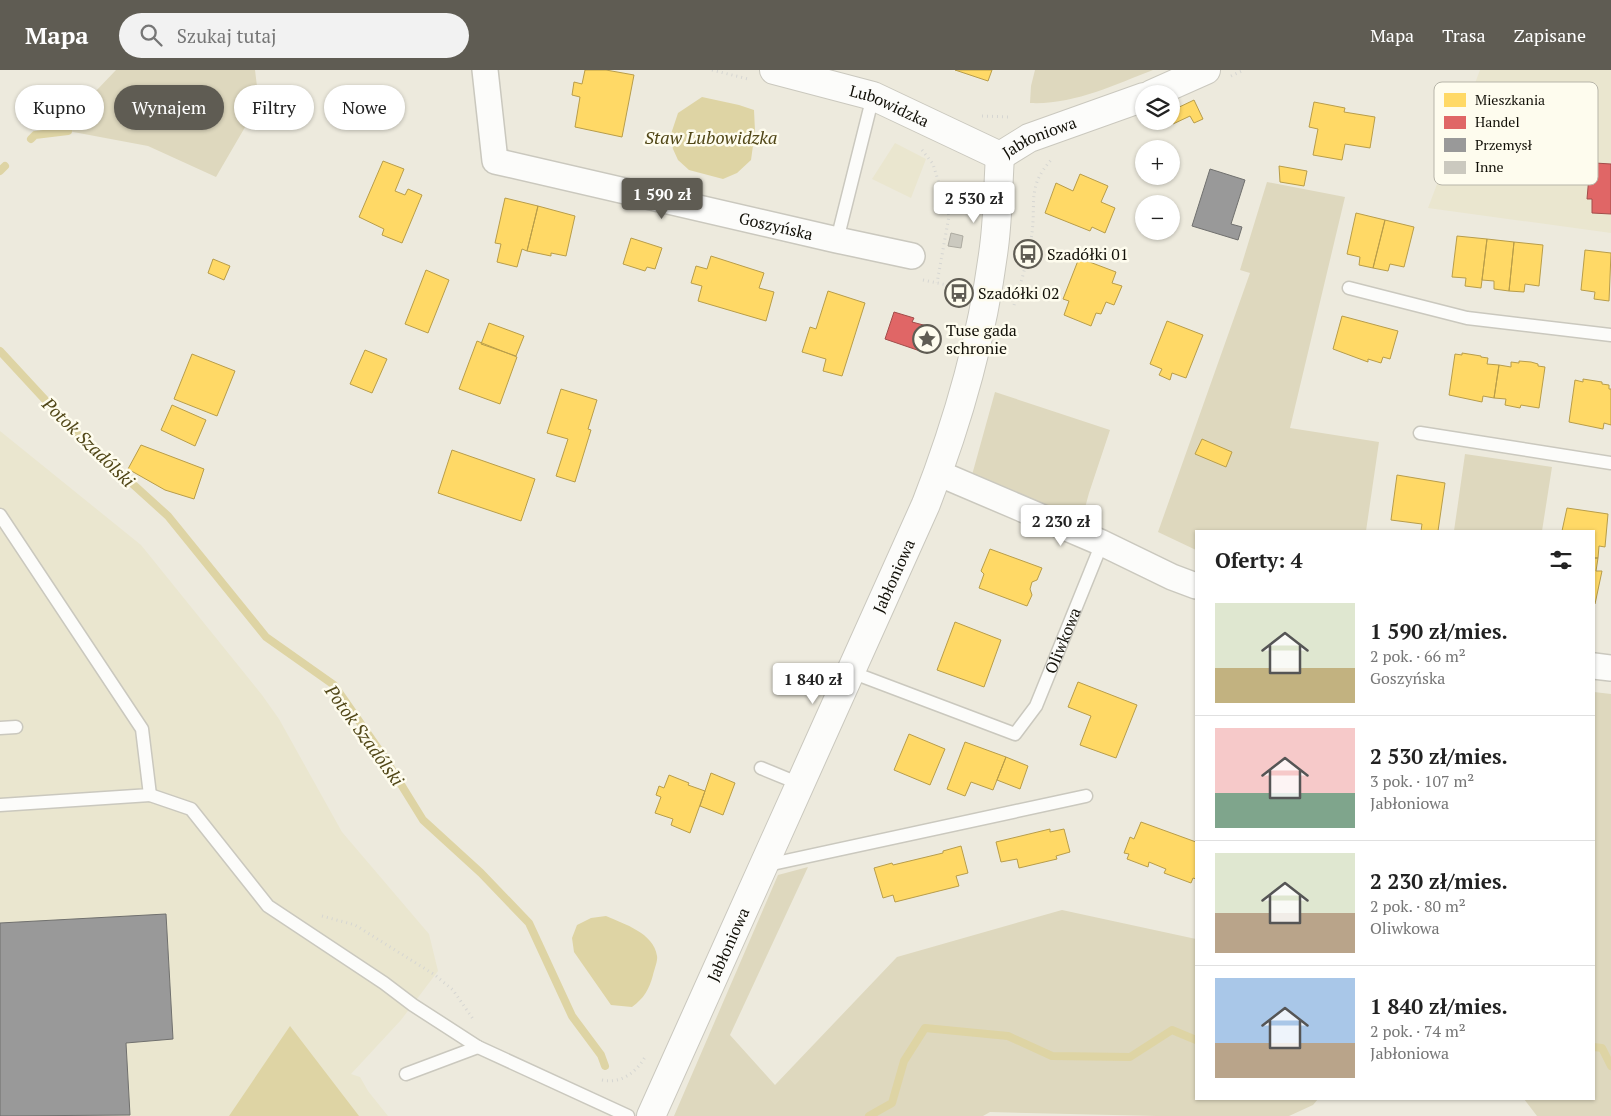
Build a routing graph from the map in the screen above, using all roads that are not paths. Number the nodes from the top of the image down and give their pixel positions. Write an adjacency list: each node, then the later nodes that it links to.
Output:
1 (485, 70): 8 (street, Goszyńska)
2 (774, 70): 5 (main road, Lubowidzka)
3 (1206, 70): 4 (main road)
4 (1172, 85)
5 (873, 96): 7 (main road, Lubowidzka); 8 (lane)
6 (1135, 100): 7 (main road, Jabłoniowa)
7 (1000, 156): 14 (main road, Jabłoniowa)
8 (837, 240): 9 (street, Goszyńska)
9 (912, 256)
10 (1349, 288): 11 (lane)
11 (1611, 335)
12 (1420, 433): 13 (lane)
13 (1611, 463)
14 (938, 473): 16 (street); 20 (main road, Jabłoniowa)
15 (0, 515): 25 (lane)
16 (1102, 543): 17 (street); 20 (lane, Oliwkowa)
17 (1195, 586)
18 (1595, 666): 19 (street)
19 (1611, 668)
20 (851, 672): 24 (main road, Jabłoniowa)
21 (16, 727): 22 (lane)
22 (0, 728)
23 (761, 768): 24 (lane)
24 (800, 784): 28 (main road, Jabłoniowa)
25 (150, 795): 27 (lane); 29 (lane)
26 (1086, 796): 28 (lane)
27 (0, 805)
28 (763, 866): 32 (main road, Jabłoniowa)
29 (478, 1047): 30 (lane); 31 (lane)
30 (406, 1074)
31 (628, 1116)
32 (651, 1116)

